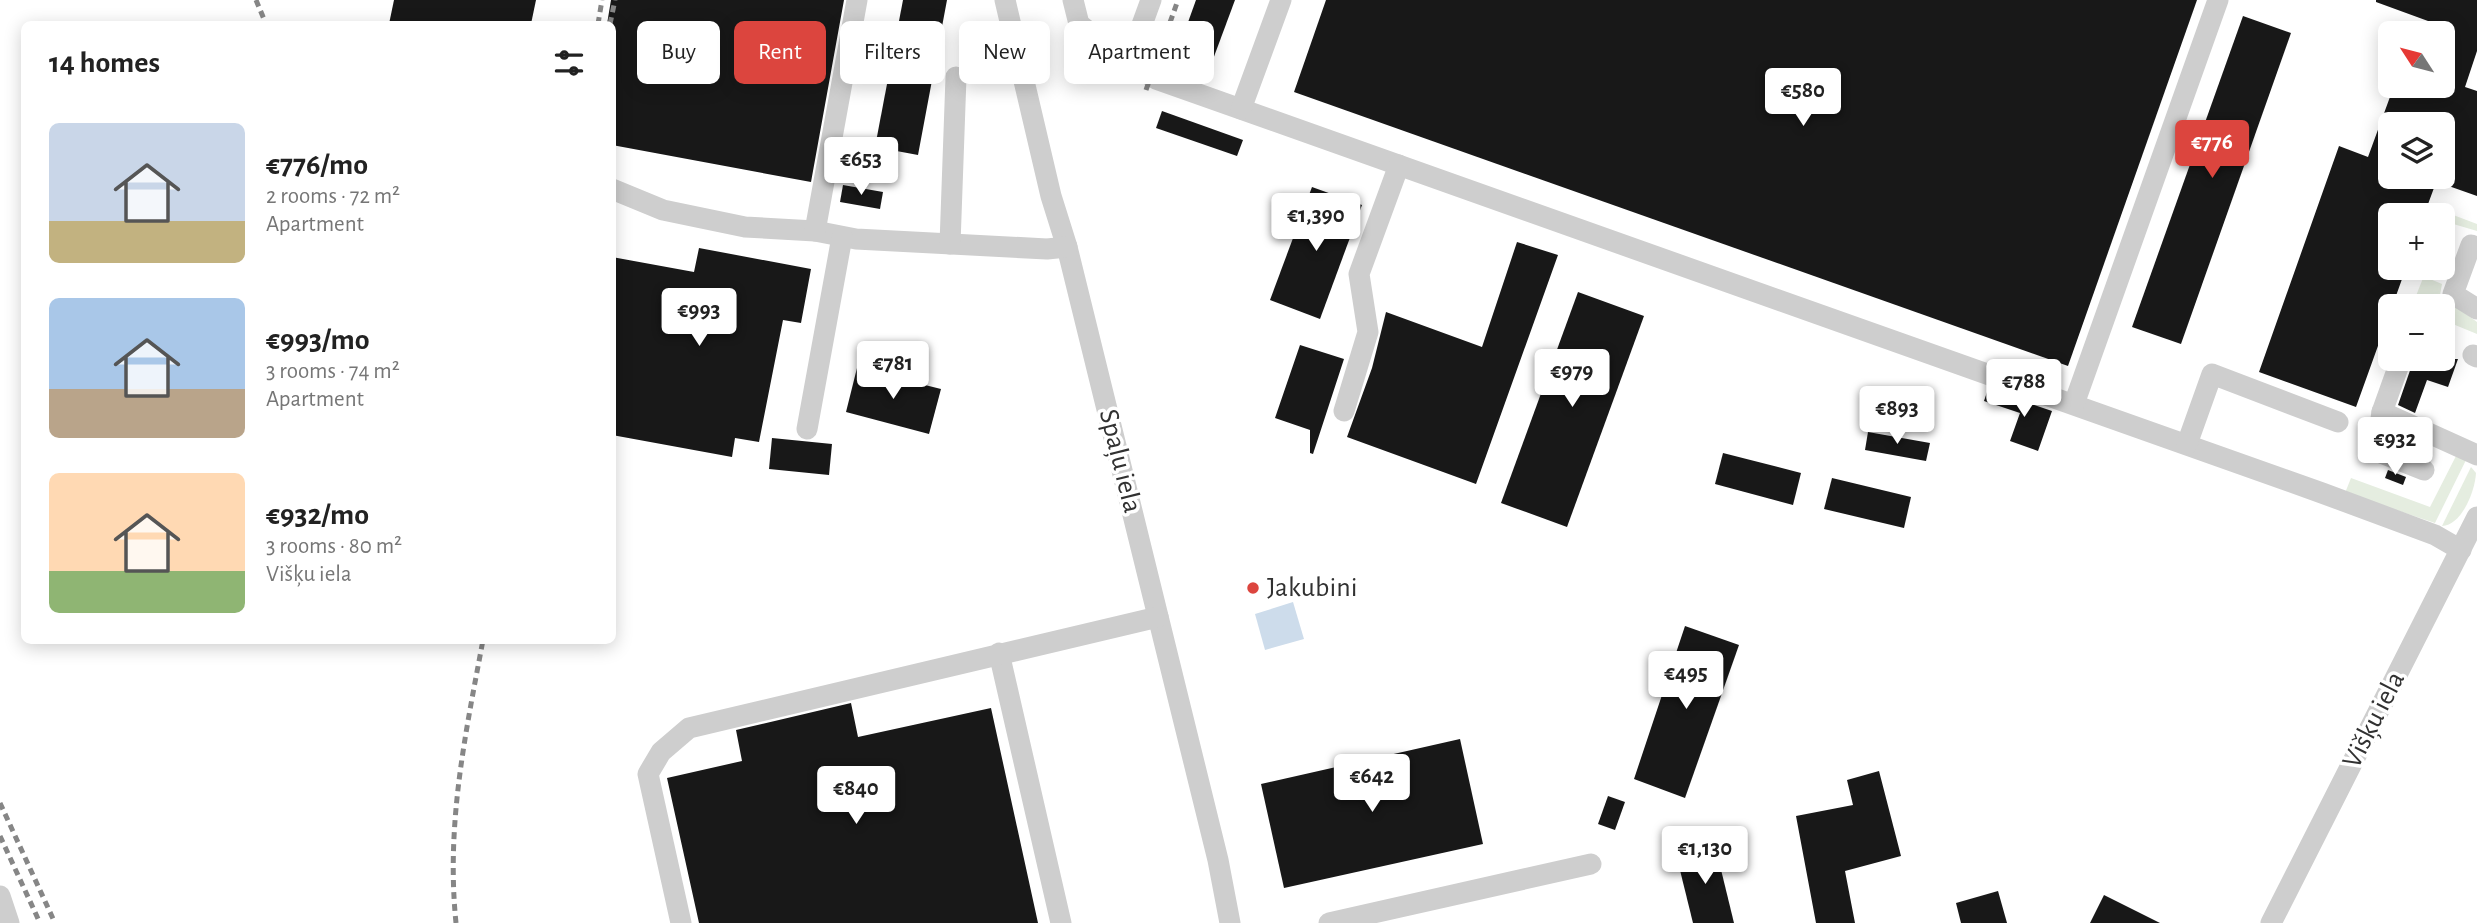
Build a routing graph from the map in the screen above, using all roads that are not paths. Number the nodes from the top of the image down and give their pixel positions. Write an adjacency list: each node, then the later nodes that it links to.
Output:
1 (857, 0): 14 (street)
2 (1005, 0): 17 (street, Spaļu iela)
3 (1073, 0): 7 (street)
4 (1150, 0): 8 (street)
5 (1281, 0): 11 (street)
6 (2218, 0): 21 (street)
7 (1078, 21)
8 (1143, 21)
9 (956, 77): 16 (street)
10 (1170, 84): 11 (street)
11 (1241, 109): 12 (street)
12 (1399, 164): 21 (street); 22 (street)
13 (616, 191): 14 (street)
14 (815, 231): 15 (street)
15 (842, 237): 16 (street); 25 (street)
16 (950, 244): 17 (street)
17 (1067, 247): 31 (street, Spaļu iela)
18 (2477, 247): 19 (street)
19 (2477, 309)
20 (2397, 371): 23 (street)
21 (2074, 404): 26 (street)
22 (1344, 411)
23 (2382, 412): 27 (street); 28 (street)
24 (2338, 422): 26 (street)
25 (807, 429)
26 (2187, 444): 30 (street)
27 (2477, 455)
28 (2424, 470)
29 (2477, 517): 30 (street, Višķu iela)
30 (2461, 550): 40 (street, Višķu iela)
31 (1158, 617): 32 (street); 38 (street, Spaļu iela)
32 (999, 653): 36 (street); 37 (street)
33 (1591, 864): 39 (street)
34 (0, 896): 35 (street)
35 (9, 923)
36 (681, 923)
37 (1061, 923)
38 (1230, 923)
39 (1329, 923)
40 (2271, 923)

